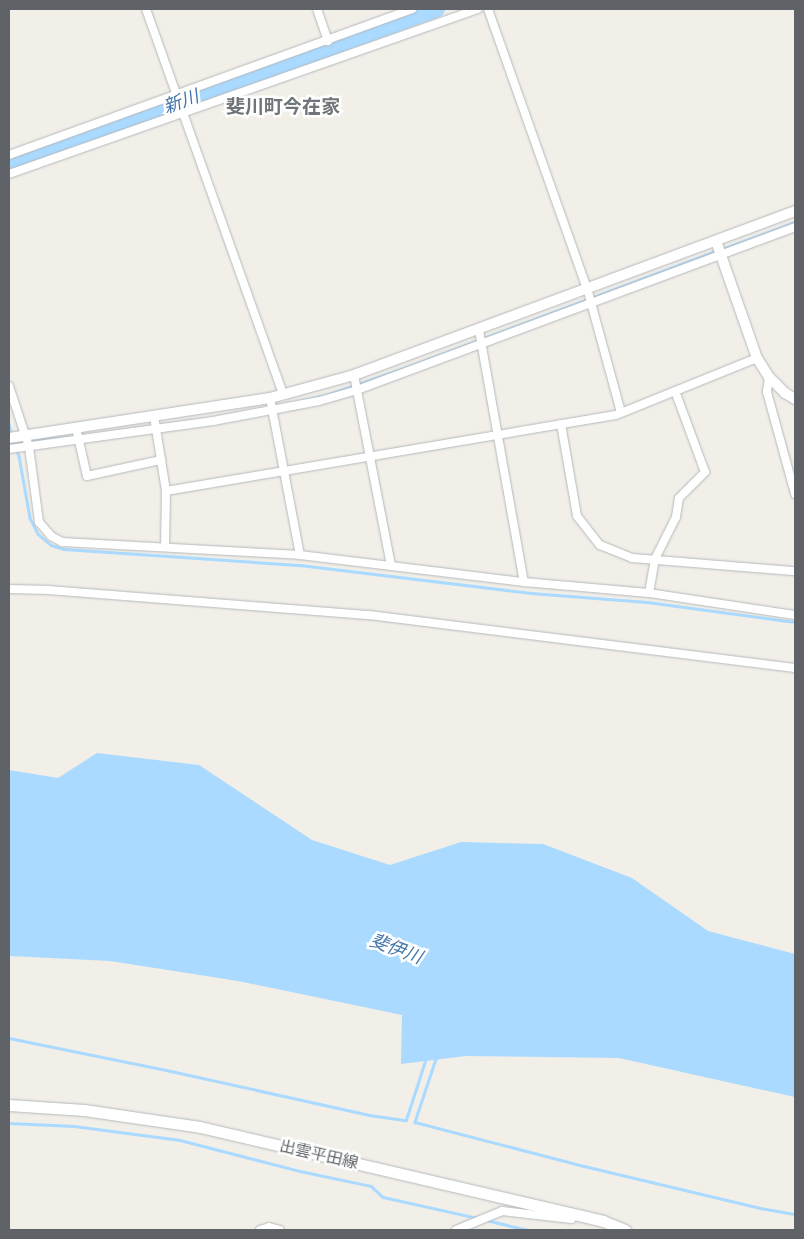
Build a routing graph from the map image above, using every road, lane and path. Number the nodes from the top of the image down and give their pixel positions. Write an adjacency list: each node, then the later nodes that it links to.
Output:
1 (146, 9): 7 (street)
2 (317, 9): 6 (street)
3 (412, 9): 6 (street)
4 (478, 9): 8 (street)
5 (488, 9): 15 (street)
6 (328, 41): 7 (street)
7 (176, 93): 8 (street); 9 (street)
8 (182, 110): 10 (street); 25 (street)
9 (9, 155)
10 (9, 174)
11 (795, 211): 13 (street)
12 (795, 227): 14 (street)
13 (716, 242): 14 (street); 15 (street)
14 (721, 254): 16 (street); 19 (street)
15 (587, 288): 16 (street); 17 (street)
16 (591, 303): 18 (street); 29 (street)
17 (479, 330): 18 (street); 20 (street)
18 (482, 343): 23 (street); 34 (street)
19 (757, 358): 21 (street); 24 (street)
20 (354, 375): 23 (street); 25 (street)
21 (769, 377): 27 (street); 44 (street)
22 (9, 386): 35 (street)
23 (357, 390): 28 (street); 40 (street)
24 (675, 391): 29 (street); 47 (street)
25 (283, 394): 26 (street)
26 (270, 398): 28 (street); 30 (street)
27 (795, 399)
28 (272, 412): 33 (street); 42 (street)
29 (622, 412): 31 (street)
30 (154, 416): 32 (street); 33 (street)
31 (561, 424): 34 (street); 47 (street)
32 (76, 428): 35 (street); 37 (street)
33 (156, 430): 37 (street); 41 (street)
34 (498, 433): 40 (street); 50 (street)
35 (25, 435): 36 (street); 38 (street)
36 (9, 438)
37 (78, 441): 38 (street); 41 (street)
38 (29, 446): 39 (street); 45 (street)
39 (9, 449)
40 (369, 456): 42 (street); 48 (street)
41 (162, 460): 43 (street)
42 (284, 471): 43 (street); 46 (street)
43 (166, 491): 45 (street)
44 (795, 494)
45 (165, 547): 46 (street)
46 (300, 555): 48 (street)
47 (655, 559): 49 (street); 52 (street)
48 (391, 565): 50 (street)
49 (795, 570)
50 (524, 582): 52 (street)
51 (9, 589): 54 (street)
52 (649, 593): 53 (street)
53 (795, 614)
54 (795, 668)
55 (9, 1105): 56 (main road, 出雲平田線)
56 (602, 1221): 59 (street); 60 (main road, 出雲平田線)
57 (260, 1230): 58 (street)
58 (280, 1230)
59 (456, 1230)
60 (625, 1230)

